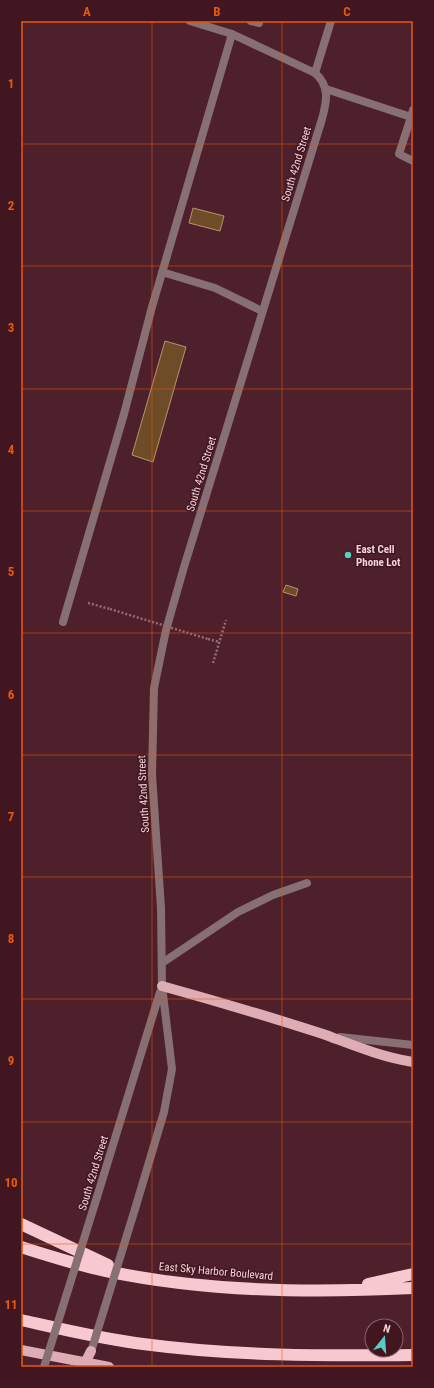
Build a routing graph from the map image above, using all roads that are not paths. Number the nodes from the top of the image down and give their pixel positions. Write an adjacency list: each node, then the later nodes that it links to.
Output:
1 (190, 21): 5 (street)
2 (251, 21): 3 (street)
3 (259, 21)
4 (331, 21): 6 (street)
5 (232, 34): 6 (street); 10 (street)
6 (315, 73): 7 (street)
7 (326, 89): 8 (street); 11 (street, South 42nd Street)
8 (412, 113): 9 (street)
9 (413, 161)
10 (162, 272): 11 (street); 12 (street)
11 (262, 311): 14 (street, South 42nd Street)
12 (62, 622)
13 (307, 883): 14 (street)
14 (162, 963): 15 (street, South 42nd Street)
15 (162, 986): 16 (main road); 27 (street, South 42nd Street, bridge); 29 (street, South 42nd Street, bridge)
16 (324, 1035): 17 (street); 18 (main road)
17 (413, 1045)
18 (413, 1062)
19 (21, 1224): 22 (highway)
20 (21, 1247): 22 (highway, East Sky Harbor Boulevard)
21 (413, 1274): 24 (highway)
22 (143, 1277): 24 (highway, East Sky Harbor Boulevard)
23 (413, 1288): 24 (highway, East Sky Harbor Boulevard)
24 (337, 1291)
25 (21, 1320): 28 (highway)
26 (21, 1350): 32 (main road)
27 (91, 1351): 30 (main road, bridge); 31 (street, South 42nd Street, bridge)
28 (413, 1355)
29 (44, 1367)
30 (82, 1367)
31 (88, 1367)
32 (109, 1367)

